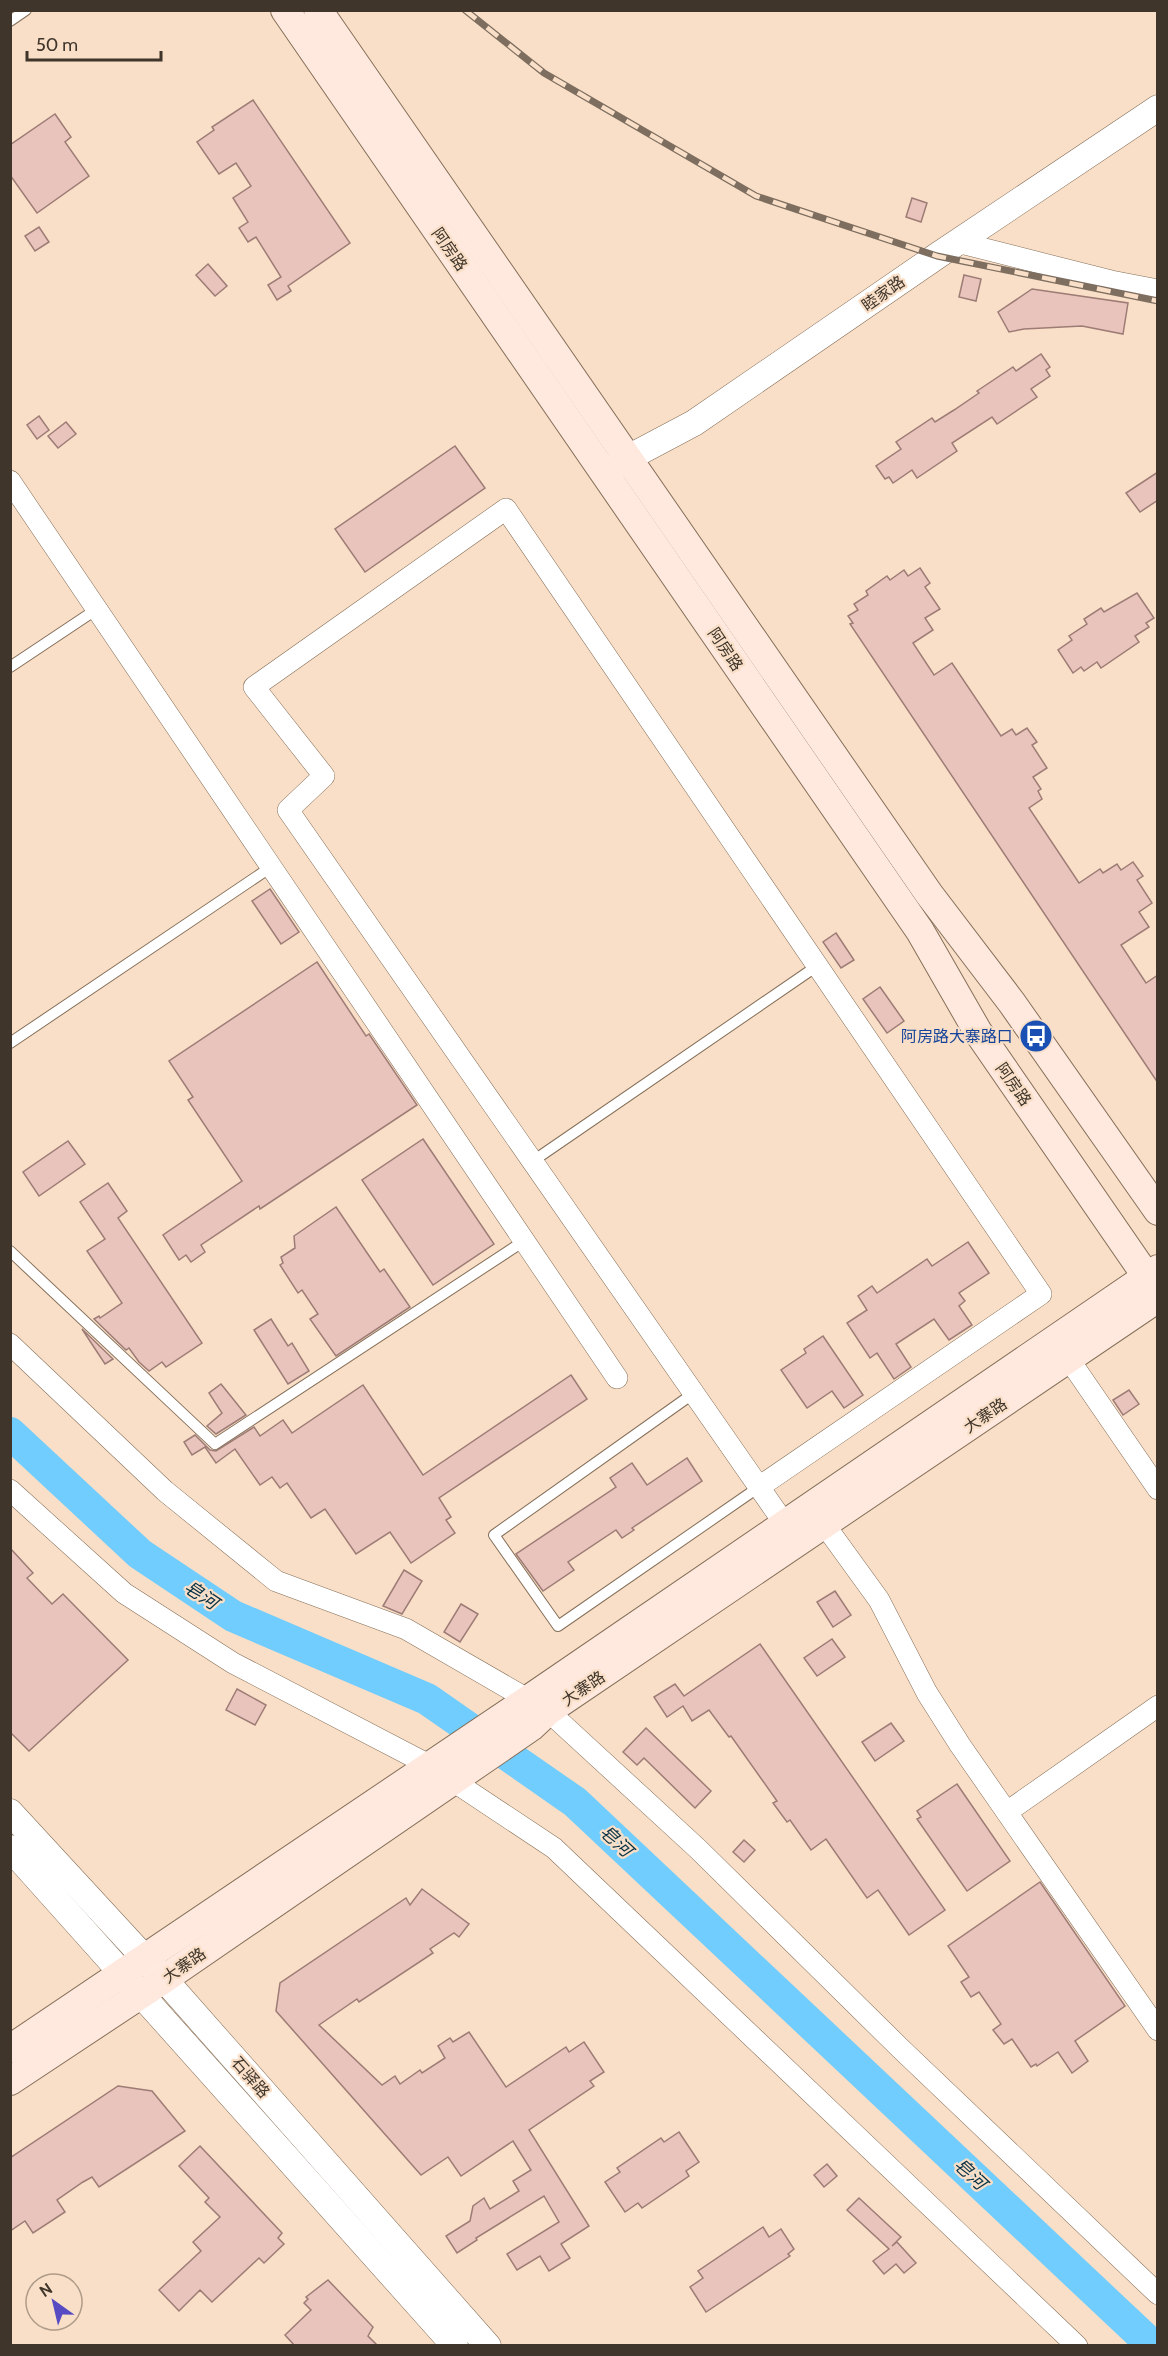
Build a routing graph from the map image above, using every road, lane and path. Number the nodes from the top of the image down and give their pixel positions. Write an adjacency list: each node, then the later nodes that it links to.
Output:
1 (26, 10): 4 (lane)
2 (285, 10): 8 (main road, 阿房路)
3 (318, 10): 8 (main road, 阿房路)
4 (10, 21)
5 (1158, 108): 6 (street, 睦家路)
6 (957, 242): 7 (street); 8 (street, 睦家路)
7 (1158, 290)
8 (617, 465): 15 (main road, 阿房路); 16 (main road, 阿房路)
9 (10, 481): 10 (street)
10 (97, 609): 11 (lane); 12 (street)
11 (10, 667)
12 (271, 867): 14 (lane); 19 (street)
13 (817, 966): 17 (lane); 17 (street); 26 (street)
14 (10, 1043)
15 (1078, 1098): 16 (main road); 18 (main road, 阿房路)
16 (1041, 1123): 21 (main road, 阿房路)
17 (532, 1161): 25 (street)
18 (1158, 1211)
19 (524, 1241): 20 (lane); 24 (street)
20 (10, 1251)
21 (1155, 1284): 23 (main road, 大寨路); 29 (main road, 大寨路)
22 (10, 1344): 32 (street)
23 (1068, 1359): 27 (street); 30 (main road, 大寨路)
24 (617, 1378)
25 (694, 1393): 26 (street); 26 (lane)
26 (759, 1487): 29 (street)
27 (1158, 1489)
28 (10, 1490): 33 (street)
29 (784, 1523): 32 (main road, 大寨路)
30 (824, 1524): 32 (main road, 大寨路); 36 (street)
31 (1158, 1706): 36 (street)
32 (529, 1712): 33 (main road, 大寨路); 34 (main road, 大寨路); 43 (street)
33 (439, 1759): 34 (street); 38 (main road, 大寨路)
34 (465, 1772): 39 (main road, 大寨路); 46 (street)
35 (10, 1812): 38 (street, 石驿路)
36 (1007, 1812): 40 (street)
37 (10, 1848): 38 (street, 石驿路)
38 (134, 1966): 39 (street, 石驿路); 41 (main road, 大寨路)
39 (153, 1987): 42 (main road, 大寨路); 44 (street, 石驿路); 45 (street, 石驿路)
40 (1158, 2030)
41 (10, 2049)
42 (10, 2081)
43 (1158, 2294)
44 (455, 2346)
45 (488, 2346)
46 (1077, 2346)

